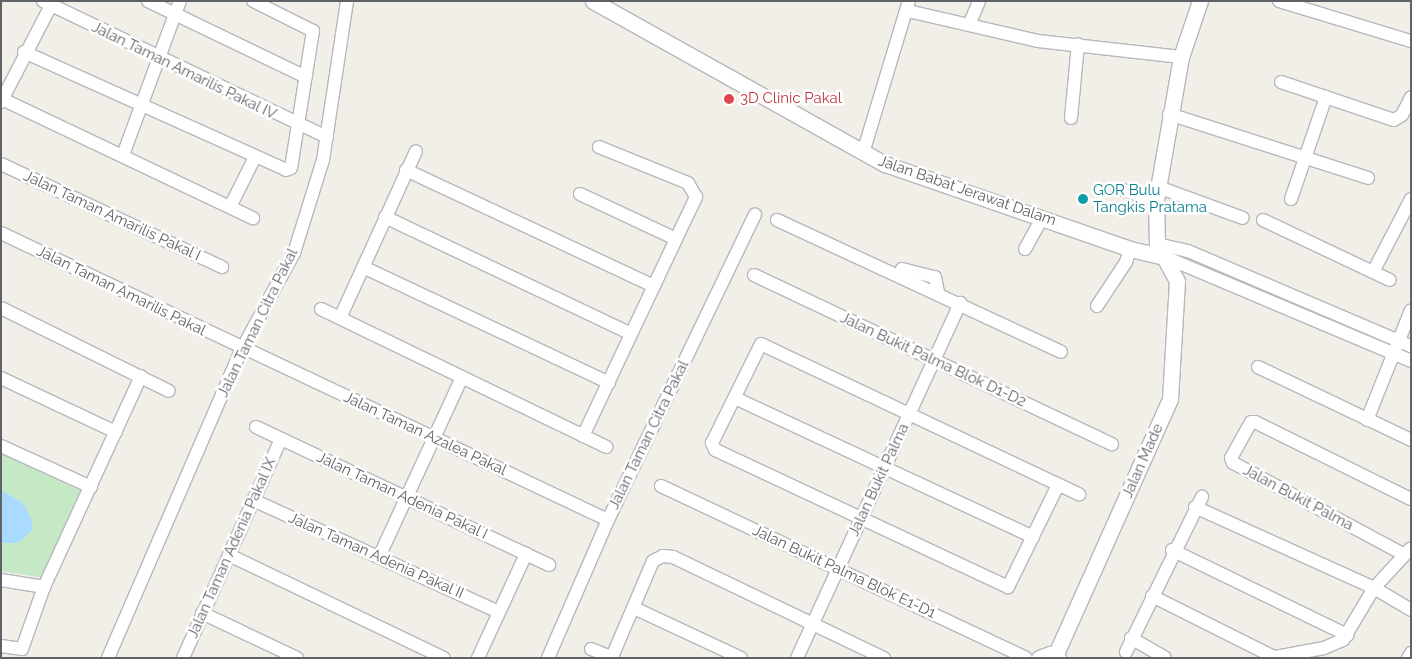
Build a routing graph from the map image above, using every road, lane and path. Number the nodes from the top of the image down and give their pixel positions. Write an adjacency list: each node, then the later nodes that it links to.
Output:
1 (148, 1): 11 (street)
2 (180, 1): 11 (street)
3 (253, 1): 18 (street)
4 (347, 1): 27 (street, Jalan Taman Citra Pakal)
5 (593, 1): 30 (street, Jalan Babat Jerawat Dalam)
6 (979, 1): 12 (street)
7 (1200, 1): 16 (street)
8 (1279, 1): 13 (street)
9 (47, 4): 15 (street); 17 (street, Jalan Taman Amarilis Pakal IV)
10 (908, 6): 12 (street); 30 (street)
11 (174, 16): 17 (street); 18 (street)
12 (969, 25): 14 (street)
13 (1411, 41)
14 (1078, 44): 16 (street); 25 (street)
15 (24, 52): 22 (street); 23 (street)
16 (1181, 57): 24 (street)
17 (158, 59): 23 (street); 26 (street, Jalan Taman Amarilis Pakal IV)
18 (306, 77): 26 (street)
19 (1282, 82): 21 (street)
20 (1411, 97): 21 (street)
21 (1326, 98): 33 (street)
22 (2, 100): 31 (street)
23 (142, 106): 31 (street); 32 (street)
24 (1169, 114): 33 (street); 38 (street)
25 (1071, 118)
26 (298, 125): 27 (street, Jalan Taman Amarilis Pakal IV); 32 (street)
27 (327, 138): 70 (street, Jalan Taman Citra Pakal)
28 (599, 147): 51 (street)
29 (416, 151): 35 (street)
30 (863, 153): 46 (street, Jalan Babat Jerawat Dalam)
31 (123, 155): 42 (street)
32 (255, 157): 42 (street)
33 (1307, 159): 36 (street); 41 (street)
34 (1, 164): 55 (street, Jalan Taman Amarilis Pakal I)
35 (406, 170): 44 (street); 60 (street)
36 (1368, 178)
37 (1123, 190): 38 (street)
38 (1157, 193): 47 (street); 54 (street)
39 (580, 194): 51 (street)
40 (1411, 198): 57 (street)
41 (1291, 199)
42 (230, 207): 45 (street)
43 (755, 214): 102 (street, Jalan Taman Citra Pakal)
44 (385, 217): 56 (street); 67 (street)
45 (253, 218)
46 (1042, 218): 52 (street); 53 (street, Jalan Babat Jerawat Dalam)
47 (1243, 218)
48 (777, 220): 61 (street)
49 (1263, 220): 57 (street)
50 (1, 233): 70 (street, Jalan Taman Amarilis Pakal)
51 (676, 239): 60 (street)
52 (1025, 249)
53 (1136, 250): 54 (street); 62 (street)
54 (1161, 251): 68 (street); 72 (street); 128 (street, Jalan Made)
55 (222, 267)
56 (363, 267): 66 (street); 79 (street)
57 (1373, 272): 59 (street)
58 (754, 275): 73 (street, Jalan Bukit Palma Blok D1-D2)
59 (1390, 280)
60 (654, 286): 67 (street)
61 (960, 303): 71 (street); 73 (street, Jalan Bukit Palma)
62 (1097, 306)
63 (1, 308): 76 (street)
64 (321, 309): 66 (street)
65 (1411, 310): 68 (street)
66 (340, 318): 77 (street)
67 (632, 334): 79 (street)
68 (1397, 339): 69 (street); 72 (street)
69 (1411, 346)
70 (242, 349): 88 (street, Jalan Taman Azalea Pakal); 131 (street, Jalan Taman Citra Pakal)
71 (1061, 352)
72 (1392, 352): 74 (street); 83 (street)
73 (934, 361): 82 (street, Jalan Bukit Palma); 90 (street, Jalan Bukit Palma Blok D1-D2)
74 (1411, 361)
75 (1258, 367): 83 (street)
76 (142, 376): 80 (street); 85 (street)
77 (462, 377): 86 (street); 88 (street)
78 (1, 378): 85 (street)
79 (609, 383): 86 (street)
80 (169, 391)
81 (735, 398): 82 (street); 93 (street); 101 (street)
82 (910, 415): 93 (street, Jalan Bukit Palma); 94 (street)
83 (1367, 420): 89 (street)
84 (256, 427): 87 (street, Jalan Taman Adenia Pakal I)
85 (116, 432): 96 (street)
86 (583, 436): 92 (street)
87 (281, 439): 98 (street, Jalan Taman Adenia Pakal I); 99 (street, Jalan Taman Adenia Pakal IX)
88 (434, 439): 98 (street); 102 (street, Jalan Taman Azalea Pakal)
89 (1411, 440)
90 (1112, 444)
91 (1, 446): 96 (street)
92 (606, 448)
93 (884, 469): 101 (street, Jalan Bukit Palma); 103 (street)
94 (1058, 485): 97 (street); 103 (street)
95 (661, 486): 110 (street, Jalan Bukit Palma Blok E1-D1)
96 (91, 487): 112 (street)
97 (1079, 494)
98 (407, 498): 106 (street, Jalan Taman Adenia Pakal I); 108 (street)
99 (254, 500): 107 (street, Jalan Taman Adenia Pakal IX); 108 (street, Jalan Taman Adenia Pakal II)
100 (1411, 500): 105 (street, Jalan Bukit Palma)
101 (860, 519): 103 (street); 110 (street, Jalan Bukit Palma)
102 (608, 520): 136 (street, Jalan Taman Citra Pakal)
103 (1033, 537)
104 (1172, 550): 113 (street); 114 (street); 120 (street)
105 (1407, 551): 113 (street, Jalan Bukit Palma)
106 (526, 554): 109 (street, Jalan Taman Adenia Pakal I); 117 (street)
107 (228, 555): 118 (street, Jalan Taman Adenia Pakal IX); 134 (street)
108 (379, 557): 117 (street, Jalan Taman Adenia Pakal II)
109 (549, 565)
110 (837, 570): 119 (street, Jalan Bukit Palma); 140 (street, Jalan Bukit Palma Blok E1-D1)
111 (1, 580): 112 (street)
112 (44, 588): 123 (street)
113 (1374, 588): 116 (street); 120 (street, Jalan Bukit Palma)
114 (1152, 596): 121 (street); 129 (street)
115 (634, 608): 119 (street); 127 (street); 137 (street)
116 (1411, 610)
117 (499, 612): 135 (street)
118 (202, 613): 132 (street, Jalan Taman Adenia Pakal IX); 133 (street)
119 (813, 625): 138 (street, Jalan Bukit Palma); 139 (street)
120 (1347, 636): 129 (street)
121 (1131, 638): 125 (street); 142 (street)
122 (1, 646): 123 (street)
123 (22, 649): 130 (street)
124 (591, 649): 127 (street)
125 (1126, 652)
126 (1411, 652): 143 (street)
127 (613, 657)
128 (1057, 657): 141 (street)
129 (1272, 657)
130 (9, 658)
131 (108, 658)
132 (183, 658)
133 (297, 658)
134 (444, 658)
135 (478, 658)
136 (548, 658)
137 (741, 658)
138 (797, 658)
139 (884, 658)
140 (1026, 658)
141 (1038, 658)
142 (1165, 658)
143 (1408, 658)

